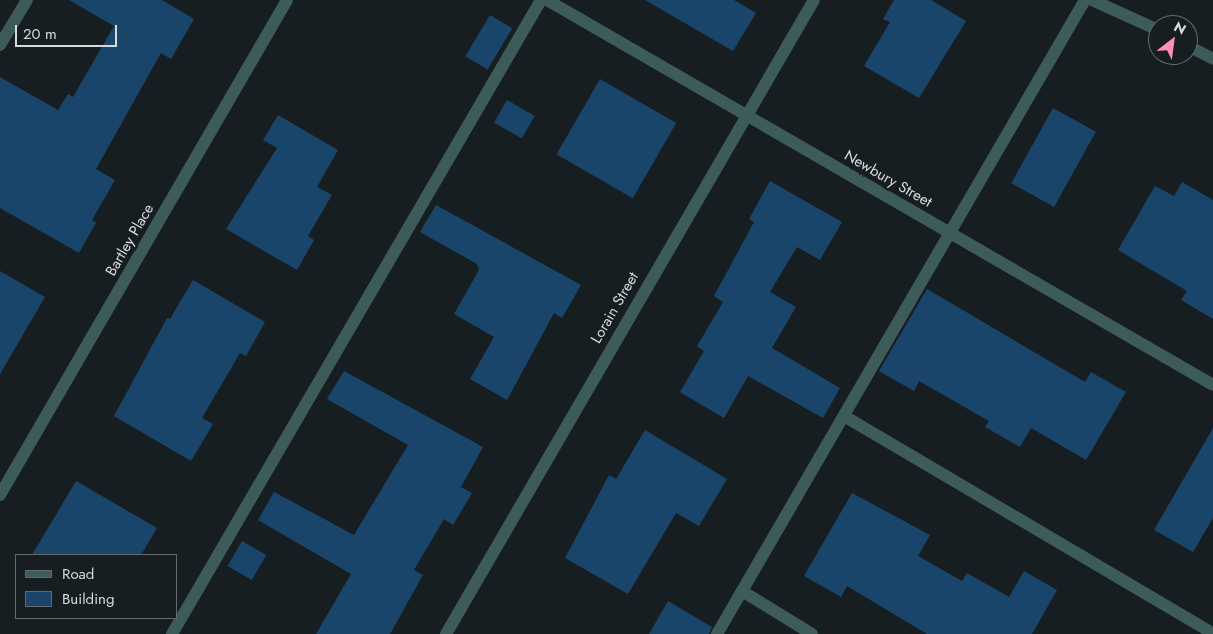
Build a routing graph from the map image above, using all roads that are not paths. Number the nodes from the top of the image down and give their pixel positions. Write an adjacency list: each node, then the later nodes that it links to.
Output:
1 (27, 0): 9 (street)
2 (287, 0): 16 (street, Bartley Place)
3 (541, 0): 19 (street)
4 (547, 0): 12 (street, Newbury Street)
5 (814, 0): 12 (street, Lorain Street)
6 (1086, 0): 13 (street)
7 (1092, 0): 8 (street)
8 (1148, 25)
9 (0, 45)
10 (1198, 51): 11 (street)
11 (1213, 59)
12 (747, 115): 13 (street, Newbury Street); 20 (street, Lorain Street)
13 (950, 233): 14 (street, Newbury Street); 15 (street)
14 (1213, 385)
15 (844, 416): 17 (street); 18 (street)
16 (0, 496)
17 (742, 591): 21 (street); 22 (street)
18 (1213, 633)
19 (172, 634)
20 (446, 634)
21 (717, 634)
22 (812, 634)

